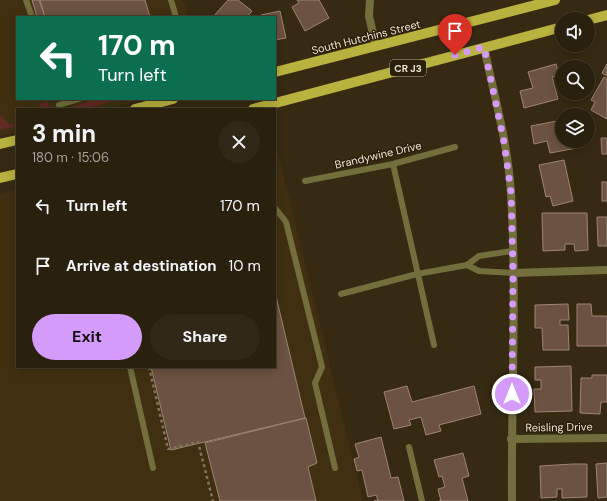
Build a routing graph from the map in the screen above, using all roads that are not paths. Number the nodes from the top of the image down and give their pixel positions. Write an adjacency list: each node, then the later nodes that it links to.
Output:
1 (26, 0): 6 (lane)
2 (171, 0): 7 (lane)
3 (370, 0): 10 (street)
4 (556, 0): 10 (main road, South Hutchins Street / CR J3)
5 (607, 15): 8 (main road)
6 (32, 16)
7 (176, 16)
8 (595, 18)
9 (555, 29): 11 (main road, CR J3)
10 (376, 47): 12 (main road, South Hutchins Street / CR J3)
11 (484, 47): 17 (main road, CR J3); 26 (street)
12 (276, 72)
13 (75, 100): 15 (lane)
14 (169, 100): 16 (main road)
15 (59, 104)
16 (139, 108)
17 (257, 108)
18 (16, 140): 19 (main road)
19 (0, 144)
20 (455, 147): 21 (lane, Brandywine Drive)
21 (393, 164): 24 (lane, Brandywine Drive); 30 (lane)
22 (16, 174): 23 (main road)
23 (0, 178)
24 (305, 181)
25 (276, 209): 38 (lane)
26 (512, 251): 27 (lane); 29 (street)
27 (467, 265): 29 (lane); 30 (lane)
28 (607, 270): 29 (street)
29 (513, 273): 35 (street)
30 (417, 274): 31 (lane); 32 (lane)
31 (341, 294)
32 (434, 345)
33 (130, 368): 37 (lane)
34 (607, 438): 35 (street, Reisling Drive)
35 (512, 439): 40 (street)
36 (409, 447): 39 (lane)
37 (153, 468)
38 (335, 468)
39 (422, 501)
40 (512, 501)

